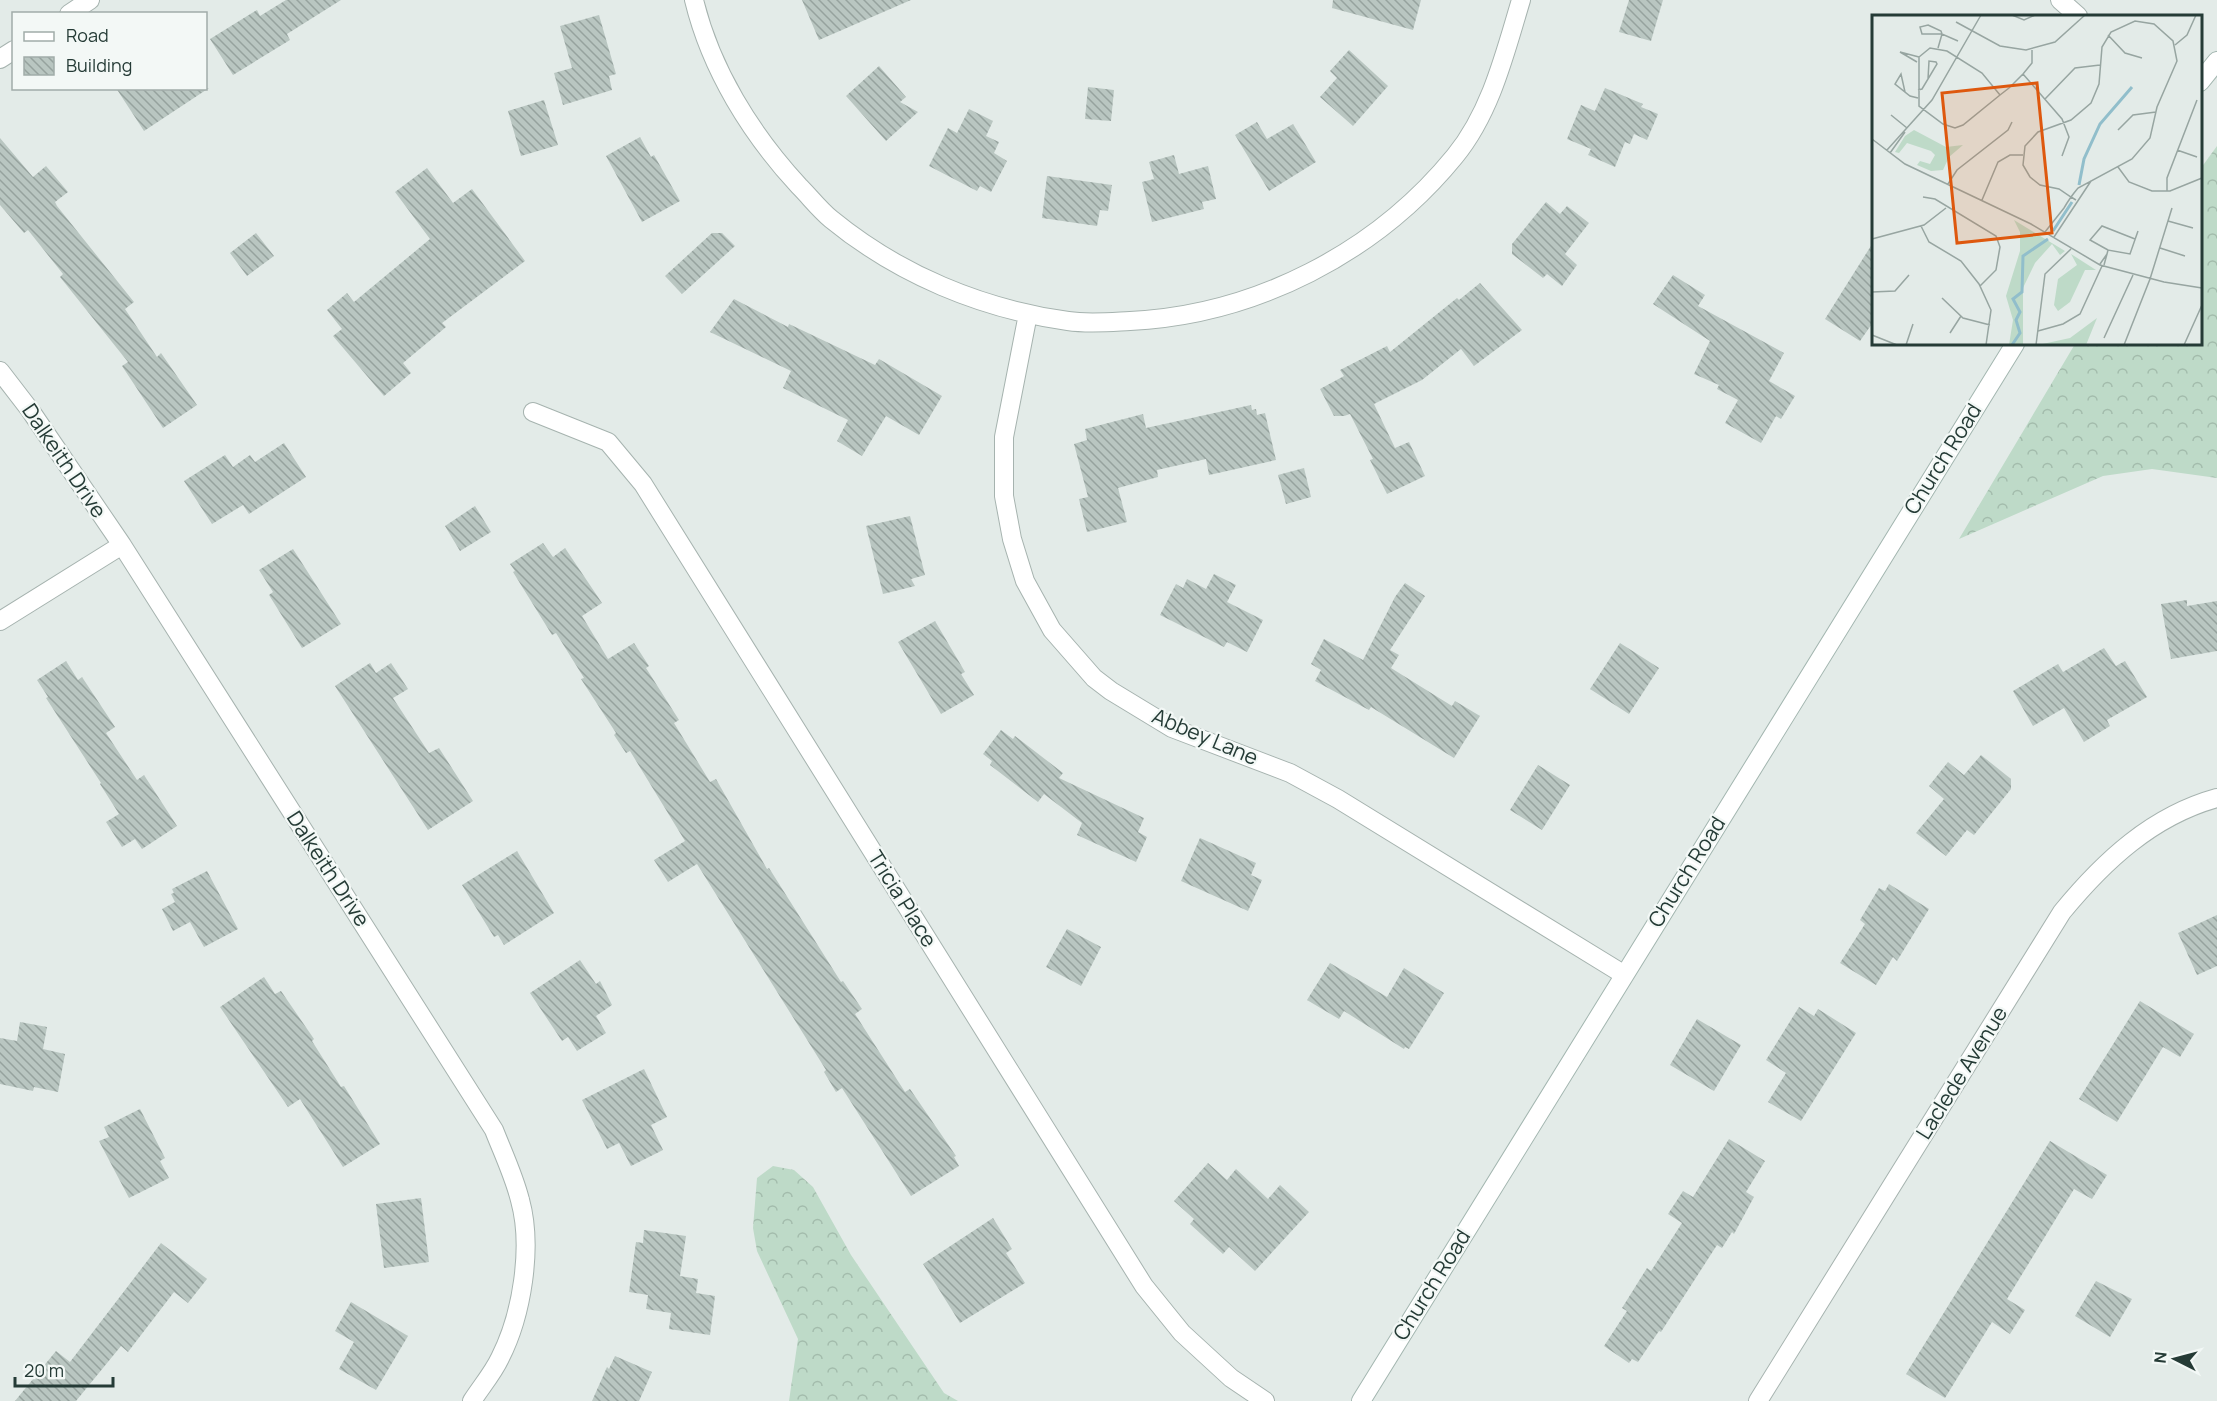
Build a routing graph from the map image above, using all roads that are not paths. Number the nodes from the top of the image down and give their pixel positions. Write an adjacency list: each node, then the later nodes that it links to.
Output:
1 (90, 0): 5 (street)
2 (694, 0): 9 (street)
3 (1521, 0): 9 (street)
4 (2060, 0): 6 (street)
5 (72, 12)
6 (2077, 15)
7 (2217, 61): 8 (street)
8 (2202, 80)
9 (1028, 314): 16 (street, Abbey Lane)
10 (2014, 345): 16 (street, Church Road)
11 (0, 370): 13 (street, Dalkeith Drive)
12 (533, 412): 18 (street, Tricia Place)
13 (122, 545): 14 (street); 17 (street, Dalkeith Drive)
14 (0, 621)
15 (2217, 798): 20 (street, Laclede Avenue)
16 (1623, 974): 19 (street, Church Road)
17 (472, 1401)
18 (1265, 1401)
19 (1360, 1401)
20 (1758, 1401)

